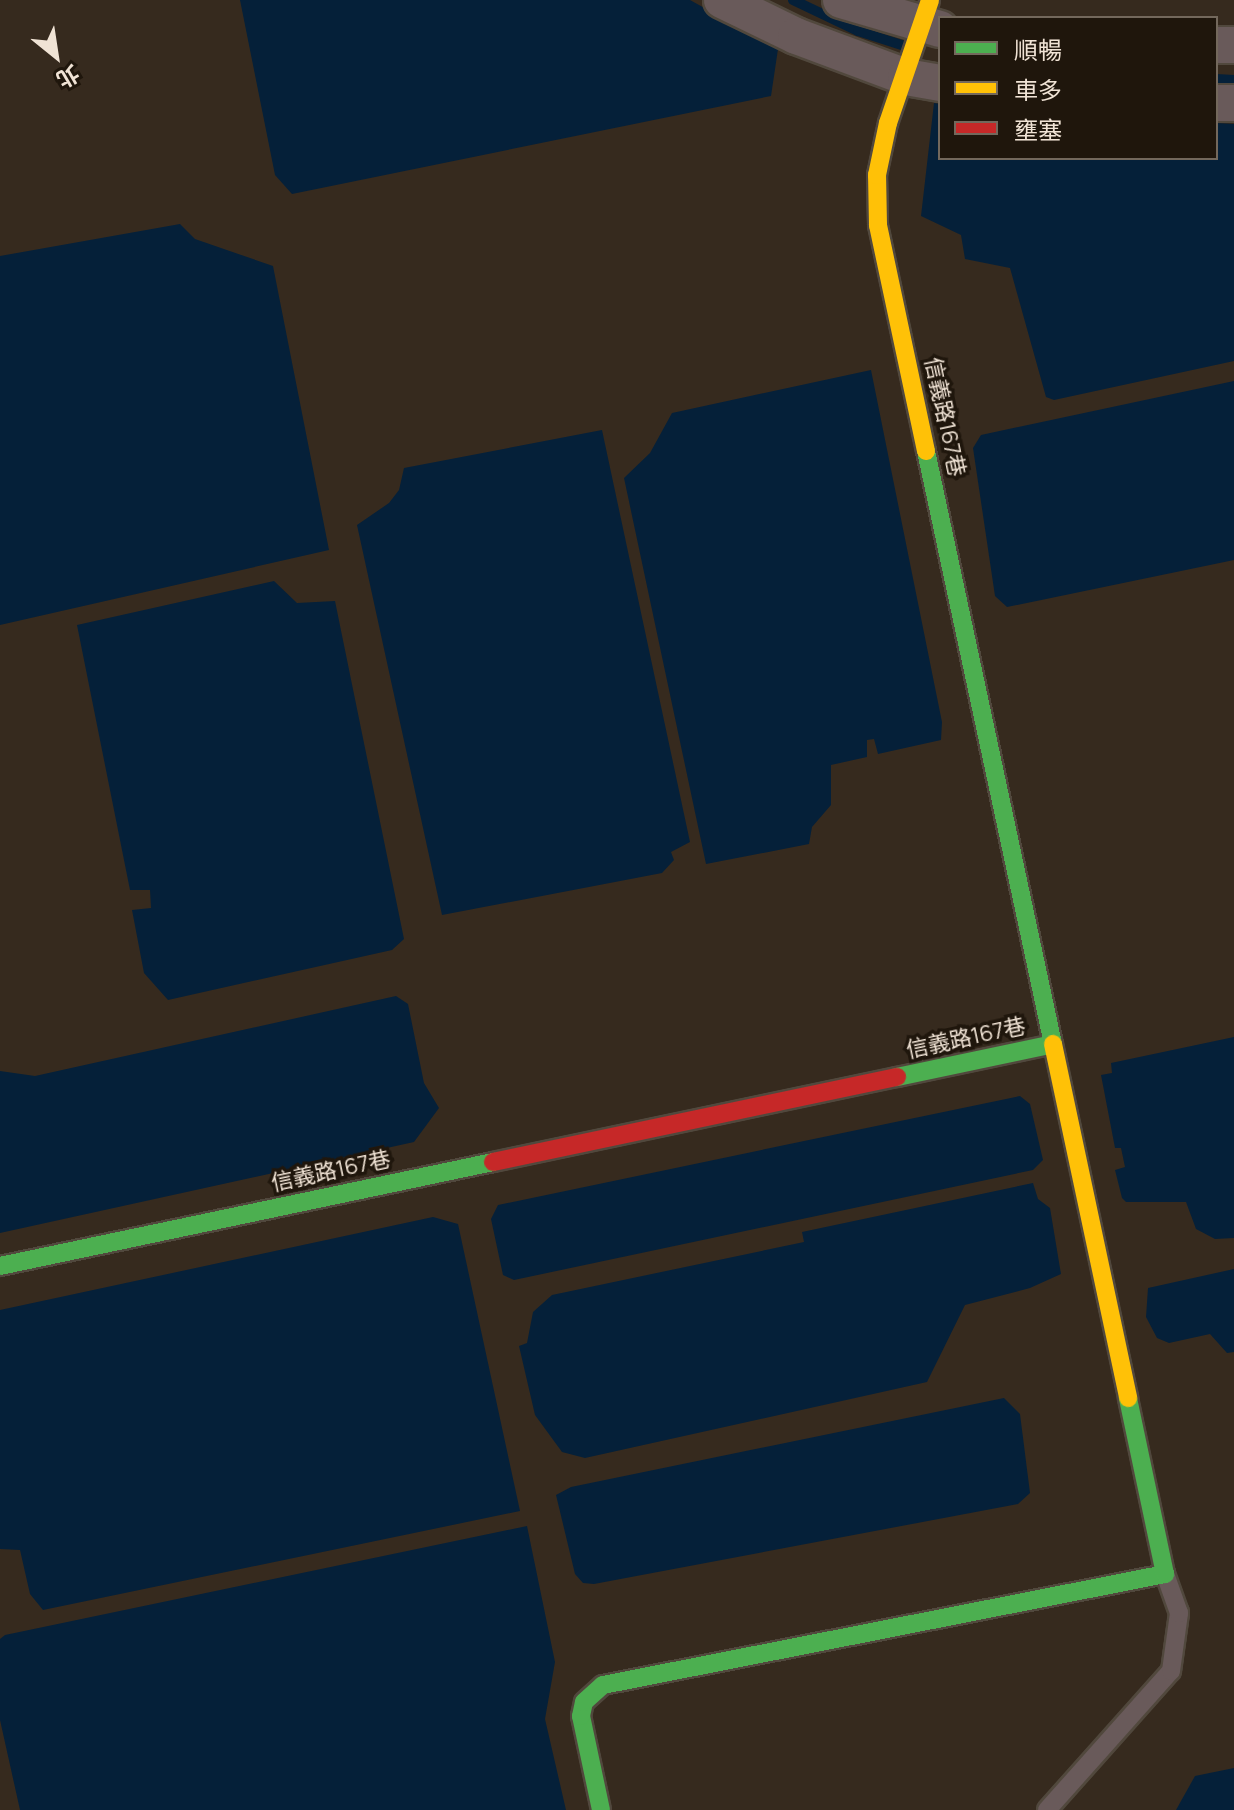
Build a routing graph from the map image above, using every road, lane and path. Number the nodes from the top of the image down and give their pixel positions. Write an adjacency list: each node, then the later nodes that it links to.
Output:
1 (722, 0): 4 (street)
2 (841, 0): 3 (street)
3 (928, 22): 4 (street, 信義路167巷)
4 (919, 75): 5 (street, 信義路167巷)
5 (1053, 1044): 6 (street, 信義路167巷); 7 (street)
6 (0, 1266)
7 (1165, 1574): 8 (street); 9 (lane)
8 (601, 1810)
9 (1047, 1810)

